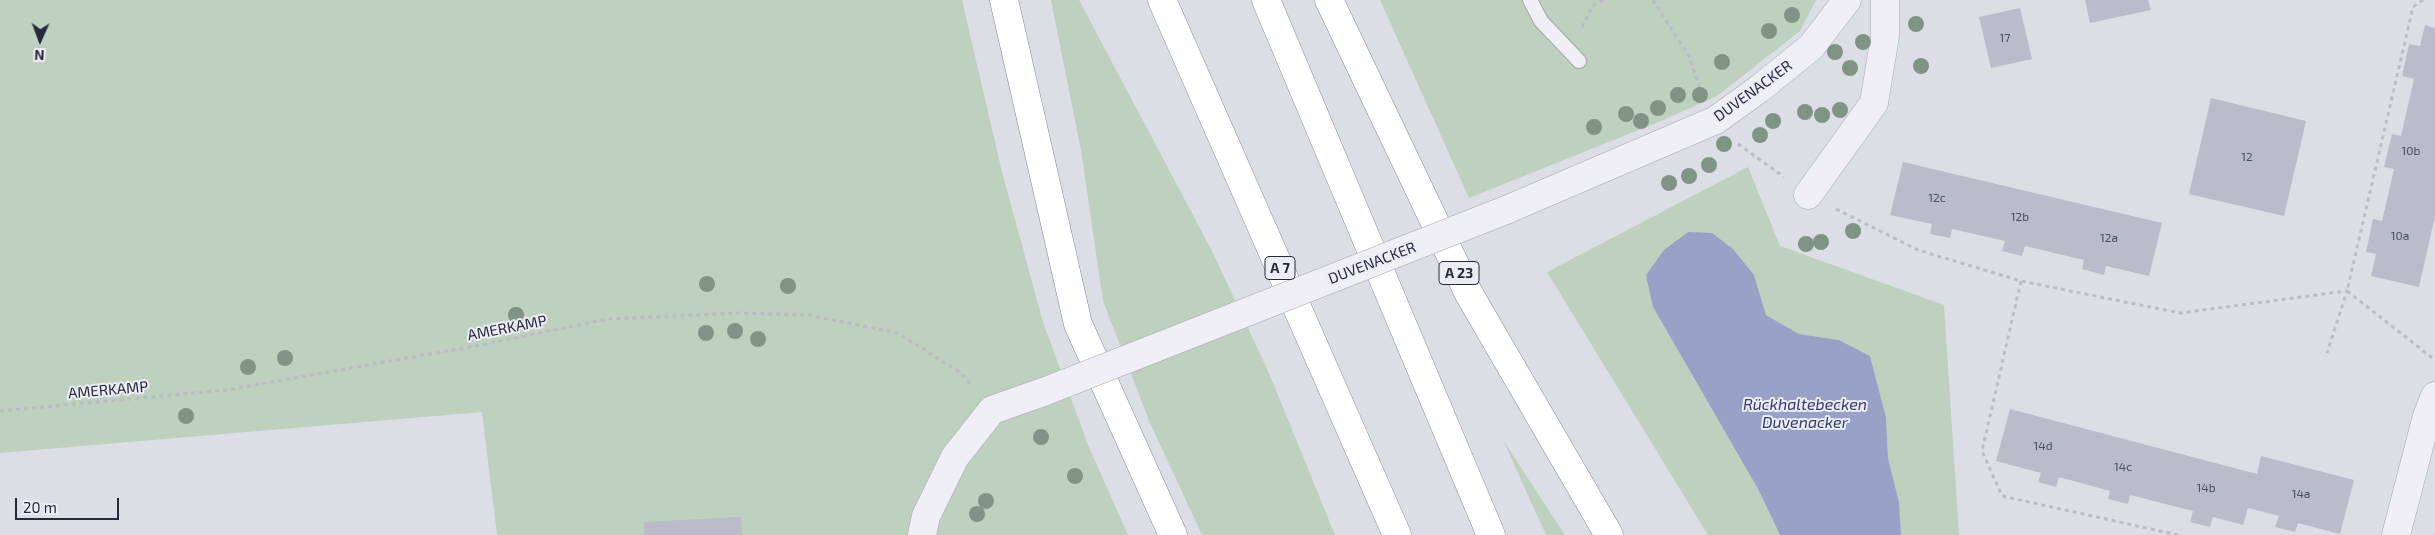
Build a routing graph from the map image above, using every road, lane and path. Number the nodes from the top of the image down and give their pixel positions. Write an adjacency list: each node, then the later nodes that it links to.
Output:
1 (1004, 0): 23 (highway)
2 (1162, 0): 24 (highway, A 7)
3 (1266, 0): 25 (highway)
4 (1329, 0): 26 (highway, A 23)
5 (1530, 0): 11 (lane)
6 (1604, 0): 11 (path)
7 (1653, 0): 12 (path)
8 (1847, 0): 20 (street, DUVENACKER, bridge)
9 (1885, 0): 14 (street)
10 (2423, 0): 16 (path)
11 (1579, 61)
12 (1700, 89)
13 (1737, 143): 14 (path)
14 (1808, 195): 15 (path)
15 (2021, 281): 16 (path); 27 (path)
16 (2346, 292): 17 (path); 18 (path)
17 (2327, 353)
18 (2435, 360)
19 (2435, 396): 28 (street)
20 (992, 410): 21 (path, AMERKAMP); 22 (street)
21 (0, 411)
22 (922, 535)
23 (1173, 535)
24 (1398, 535)
25 (1491, 535)
26 (1609, 535)
27 (2178, 535)
28 (2396, 535)

